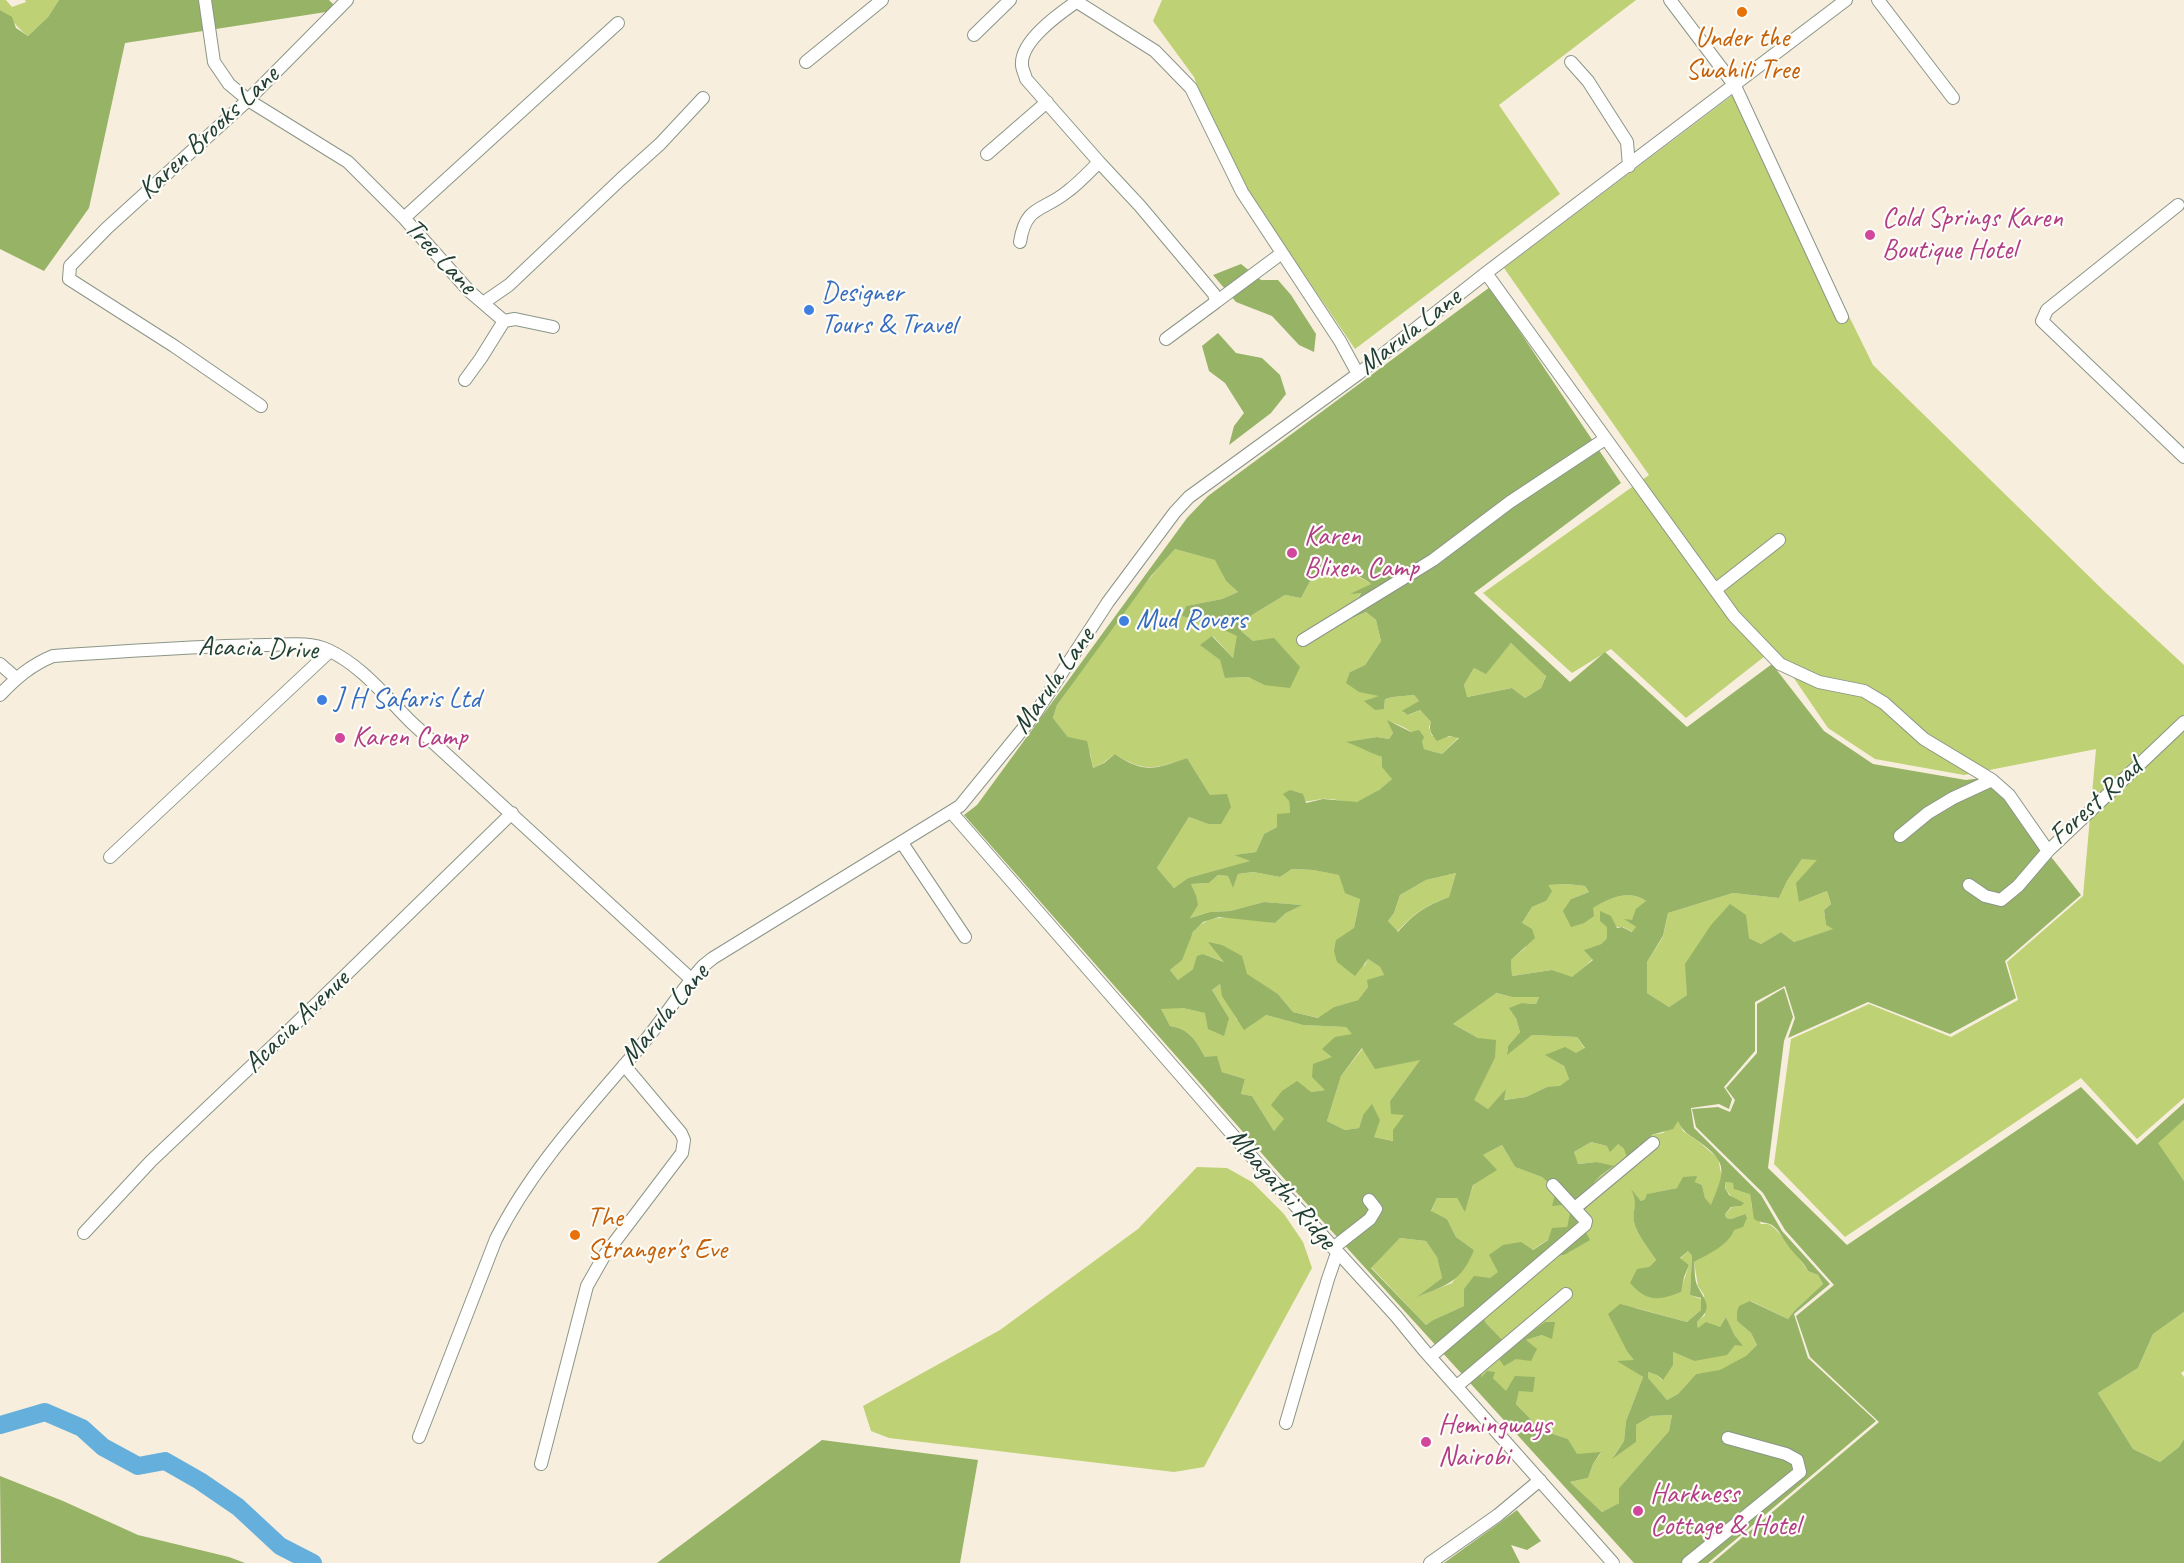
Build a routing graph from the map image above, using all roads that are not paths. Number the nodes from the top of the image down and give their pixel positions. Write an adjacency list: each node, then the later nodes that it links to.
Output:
1 (205, 0): 16 (street, Tree Lane)
2 (347, 0): 16 (street, Karen Brooks Lane)
3 (882, 0): 11 (street)
4 (1010, 0): 10 (street)
5 (1670, 0): 13 (street)
6 (1846, 0): 13 (street, Marula Lane)
7 (1878, 0): 15 (street)
8 (1075, 1): 17 (street); 24 (street)
9 (618, 23): 22 (street)
10 (974, 34)
11 (806, 62)
12 (1571, 62): 20 (street)
13 (1735, 86): 20 (street, Marula Lane); 28 (street)
14 (703, 98): 27 (street, Tree Lane)
15 (1953, 98)
16 (248, 100): 22 (street, Tree Lane); 34 (street, Karen Brooks Lane)
17 (1047, 102): 18 (street); 19 (street)
18 (987, 154)
19 (1099, 162): 23 (street); 26 (street)
20 (1629, 166): 25 (street, Marula Lane)
21 (2178, 205): 36 (street)
22 (404, 218): 27 (street, Tree Lane)
23 (1020, 242)
24 (1282, 254): 26 (street); 32 (street)
25 (1486, 273): 32 (street, Marula Lane); 35 (street, Forest Road)
26 (1216, 302): 31 (street)
27 (483, 303): 29 (street)
28 (1842, 317)
29 (504, 321): 30 (street); 33 (street)
30 (553, 327)
31 (1166, 339)
32 (1358, 374): 47 (street, Marula Lane)
33 (465, 380)
34 (261, 406)
35 (1605, 439): 38 (street, Forest Road); 39 (street)
36 (2184, 457)
37 (1779, 540): 38 (street)
38 (1715, 590): 45 (street, Forest Road)
39 (1303, 640)
40 (330, 651): 42 (street, Acacia Drive); 46 (street, Acacia Drive); 51 (street)
41 (0, 664): 42 (street)
42 (16, 678): 43 (street, Acacia Drive)
43 (0, 696)
44 (2184, 722): 50 (street, Forest Road)
45 (1992, 780): 48 (street); 50 (street, Forest Road)
46 (512, 813): 54 (street, Acacia Drive); 60 (street, Acacia Avenue)
47 (952, 813): 49 (street, Marula Lane); 61 (street, Mbagathi Ridge)
48 (1899, 836)
49 (902, 843): 53 (street); 54 (street, Marula Lane)
50 (2048, 851): 52 (street)
51 (110, 857)
52 (1969, 885)
53 (965, 937)
54 (691, 979): 55 (street, Marula Lane)
55 (624, 1065): 66 (street, Marula Lane); 68 (street)
56 (1653, 1143): 59 (street)
57 (1553, 1185): 59 (street)
58 (1369, 1200): 61 (street)
59 (1575, 1208): 63 (street)
60 (84, 1233)
61 (1335, 1250): 63 (street, Mbagathi Ridge); 65 (street)
62 (1566, 1294): 64 (street)
63 (1430, 1357): 64 (street, Mbagathi Ridge)
64 (1456, 1386): 69 (street, Mbagathi Ridge)
65 (1286, 1423)
66 (419, 1437)
67 (1728, 1438): 72 (street)
68 (541, 1464)
69 (1540, 1480): 70 (street); 71 (street, Mbagathi Ridge)
70 (1430, 1563)
71 (1613, 1563)
72 (1688, 1563)

